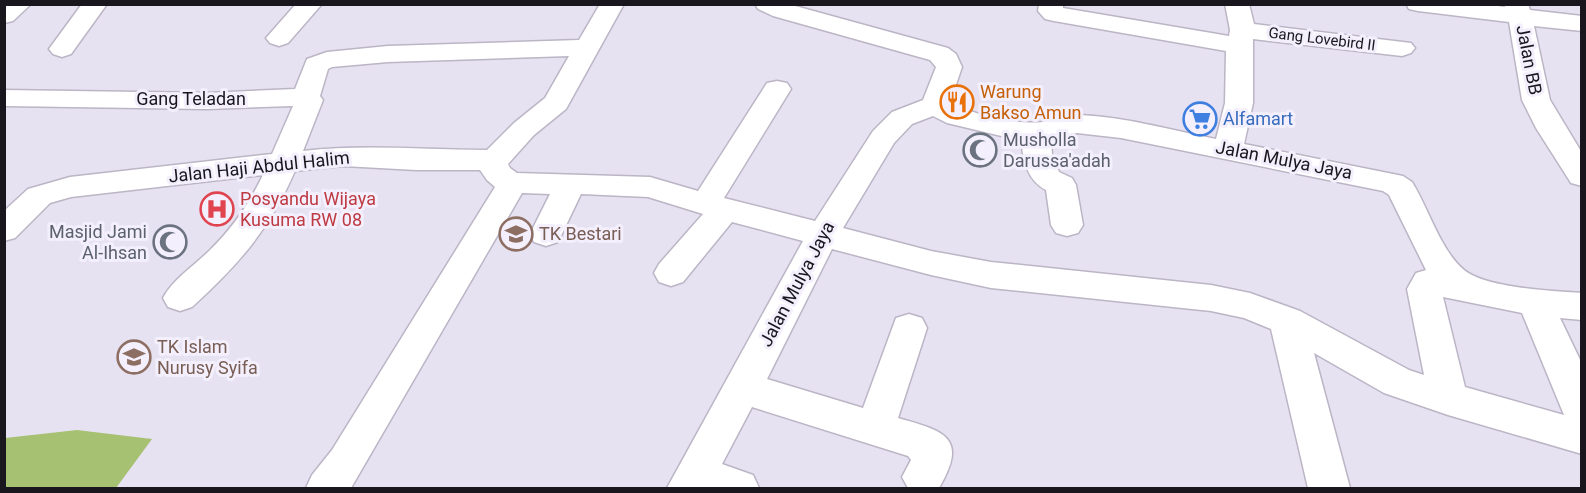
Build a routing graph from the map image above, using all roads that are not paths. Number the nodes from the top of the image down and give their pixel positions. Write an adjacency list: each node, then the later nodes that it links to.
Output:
1 (19, 4): 9 (street)
2 (95, 4): 15 (street)
3 (310, 4): 12 (street)
4 (612, 4): 13 (street)
5 (1051, 4): 11 (street, Gang Lovebird II)
6 (1418, 4): 8 (street)
7 (779, 7): 19 (street)
8 (1518, 11): 10 (street); 24 (street, Jalan BB)
9 (4, 16)
10 (1581, 24)
11 (1240, 26): 14 (street, Gang Lovebird II); 21 (street)
12 (279, 38)
13 (585, 48): 18 (street); 23 (street)
14 (1402, 48)
15 (63, 49)
16 (777, 89): 26 (street)
17 (4, 98): 18 (street, Gang Teladan)
18 (306, 98): 22 (street)
19 (935, 105): 20 (street, Jalan Mulya Jaya); 30 (street, Jalan Mulya Jaya)
20 (1036, 132): 21 (street, Jalan Mulya Jaya); 28 (street)
21 (1228, 150): 32 (street, Jalan Mulya Jaya)
22 (283, 163): 23 (street, Jalan Haji Abdul Halim); 27 (street, Jalan Haji Abdul Halim); 33 (street)
23 (503, 172): 25 (street, Jalan Haji Abdul Halim); 45 (street)
24 (1581, 176)
25 (571, 183): 26 (street, Jalan Haji Abdul Halim); 29 (street)
26 (715, 207): 30 (street, Jalan Haji Abdul Halim); 31 (street)
27 (17, 214)
28 (1067, 225)
29 (546, 234)
30 (823, 234): 36 (street, Jalan Haji Abdul Halim); 38 (street, Jalan Mulya Jaya)
31 (671, 273)
32 (1462, 286): 34 (street); 39 (street)
33 (180, 298)
34 (1535, 302): 35 (street); 40 (street)
35 (1581, 307)
36 (1287, 321): 39 (street, Jalan Haji Abdul Halim); 47 (street)
37 (909, 328): 41 (street)
38 (743, 388): 41 (street); 44 (street, Jalan Mulya Jaya)
39 (1448, 399): 42 (street, Jalan Haji Abdul Halim)
40 (1581, 411)
41 (875, 428): 43 (street)
42 (1581, 437)
43 (923, 477)
44 (692, 481): 46 (street)
45 (327, 489)
46 (738, 489)
47 (1329, 489)

